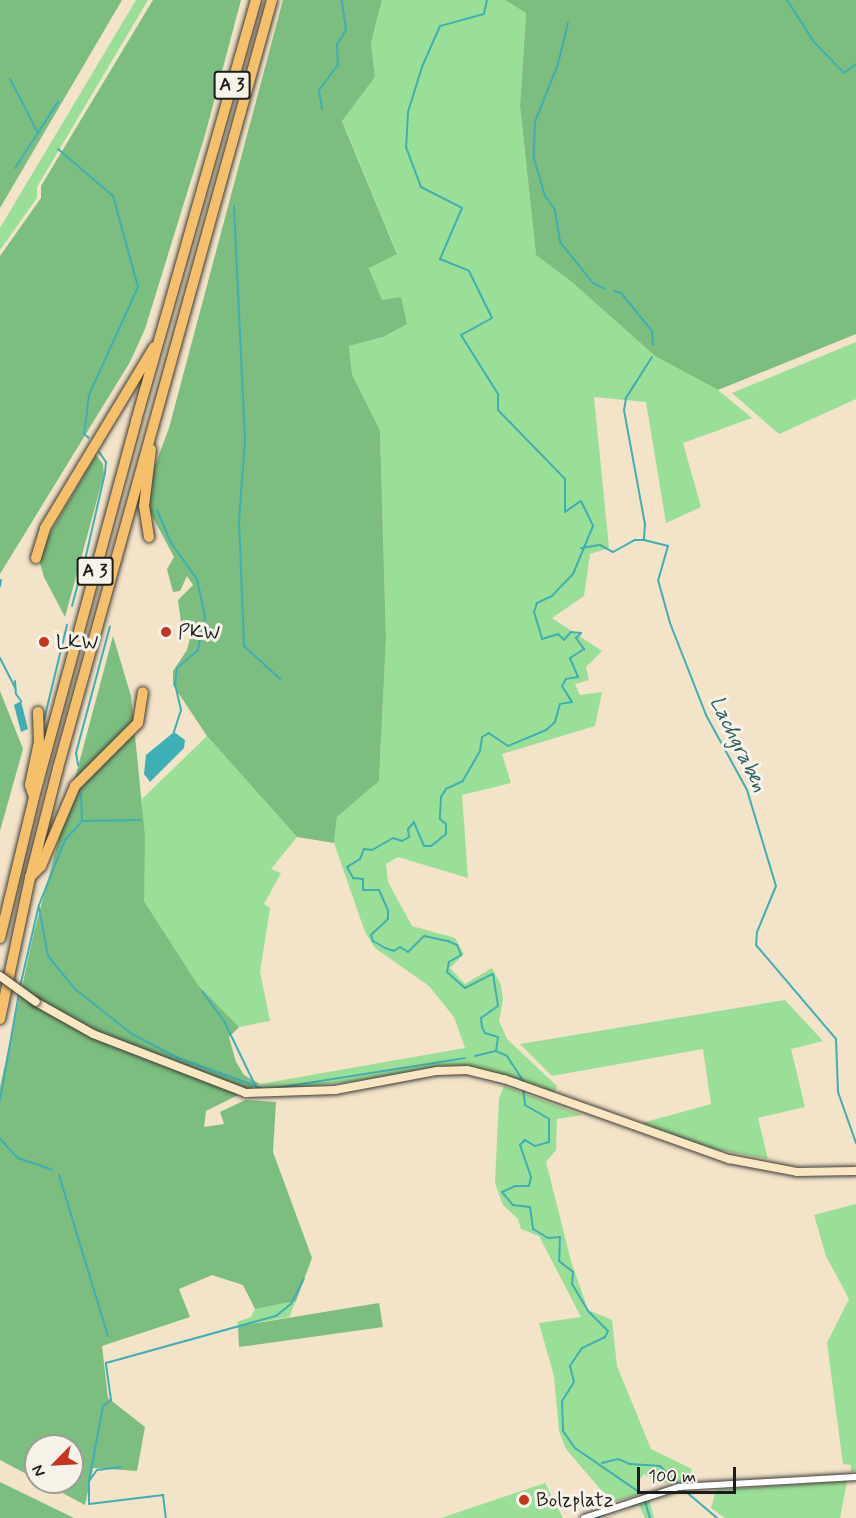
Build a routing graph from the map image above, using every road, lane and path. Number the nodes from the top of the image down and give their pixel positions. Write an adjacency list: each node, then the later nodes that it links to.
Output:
1 (256, 0): 3 (highway, A 3)
2 (272, 0): 4 (highway, A 3)
3 (157, 346): 6 (highway); 9 (highway, A 3)
4 (149, 440): 5 (highway); 10 (highway, A 3)
5 (149, 537)
6 (36, 558)
7 (143, 692): 10 (highway)
8 (38, 712): 9 (highway)
9 (34, 797): 11 (highway, A 3)
10 (30, 878): 13 (highway, A 3)
11 (0, 938)
12 (0, 976): 14 (street, bridge)
13 (0, 1019)
14 (856, 1171)
15 (856, 1477): 16 (street)
16 (584, 1518)

